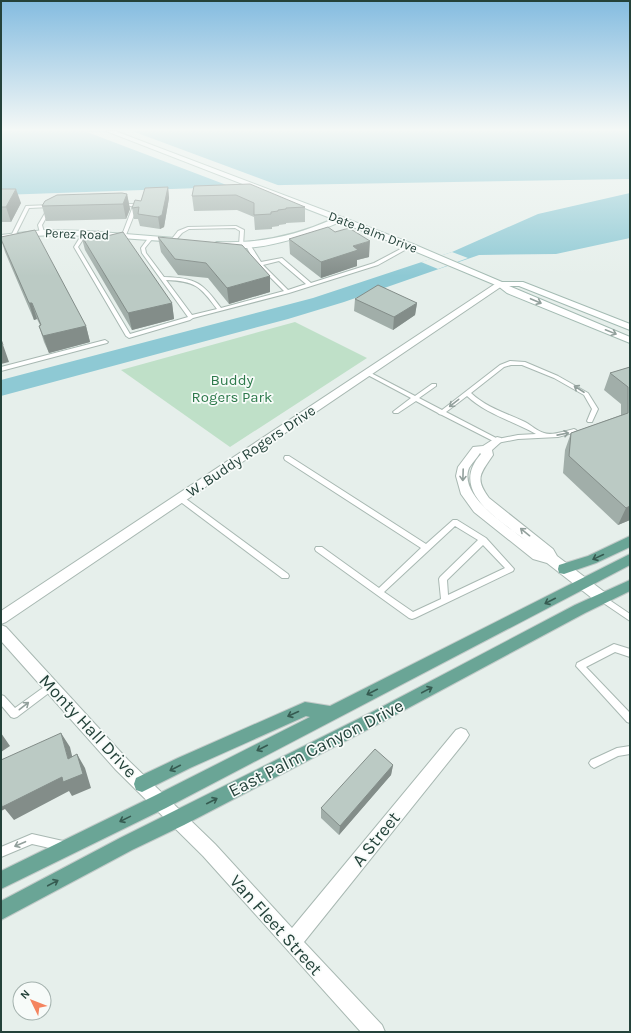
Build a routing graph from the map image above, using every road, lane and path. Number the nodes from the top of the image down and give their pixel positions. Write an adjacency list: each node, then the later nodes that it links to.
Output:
1 (231, 179): 5 (main road, Date Palm Drive)
2 (113, 205): 9 (lane)
3 (51, 206): 4 (lane); 6 (lane); 8 (lane)
4 (59, 206)
5 (340, 219): 14 (main road); 15 (main road, Date Palm Drive)
6 (42, 232): 7 (main road, Perez Road); 8 (main road, Perez Road)
7 (86, 232): 9 (main road, Perez Road); 22 (lane)
8 (14, 234): 10 (main road, Perez Road)
9 (124, 235): 11 (main road, Perez Road)
10 (1, 236)
11 (150, 238): 12 (main road, Perez Road); 17 (lane)
12 (177, 241): 14 (lane)
13 (210, 243): 14 (main road)
14 (244, 244): 16 (lane)
15 (410, 246): 18 (main road, Date Palm Drive); 19 (lane)
16 (260, 264): 19 (lane); 20 (lane)
17 (162, 278): 21 (lane); 22 (lane)
18 (501, 284): 23 (main road, Date Palm Drive); 24 (main road, Date Palm Drive, one-way to 24); 27 (main road, W. Buddy Rogers Drive)
19 (310, 285): 20 (lane)
20 (287, 292): 21 (lane)
21 (220, 310): 22 (lane)
22 (191, 317)
23 (630, 327)
24 (630, 340)
25 (105, 342): 26 (lane)
26 (1, 370)
27 (367, 373): 30 (lane); 38 (main road, W. Buddy Rogers Drive)
28 (434, 385): 30 (lane)
29 (467, 392): 32 (lane, one-way to 32); 33 (lane, one-way to 29); 35 (lane)
30 (415, 399): 31 (lane); 32 (lane)
31 (396, 412)
32 (441, 413): 36 (lane)
33 (590, 421)
34 (574, 431): 35 (lane, one-way to 34)
35 (542, 435): 36 (lane)
36 (497, 441): 44 (main road)
37 (287, 458): 41 (lane)
38 (180, 498): 45 (lane); 51 (main road, W. Buddy Rogers Drive)
39 (483, 540): 41 (lane); 50 (lane); 50 (lane)
40 (630, 542): 44 (main road, one-way to 44)
41 (426, 548): 48 (lane)
42 (319, 549): 48 (lane)
43 (630, 559): 46 (main road, East Palm Canyon Drive)
44 (564, 569): 46 (main road)
45 (285, 576)
46 (585, 584): 49 (main road); 57 (main road, East Palm Canyon Drive, one-way to 57)
47 (630, 585): 49 (main road, East Palm Canyon Drive)
48 (379, 592): 50 (lane)
49 (602, 598): 52 (lane); 64 (main road, East Palm Canyon Drive, one-way to 49)
50 (445, 601)
51 (1, 618)
52 (630, 618)
53 (1, 631): 55 (main road, Monty Hall Drive)
54 (630, 653): 58 (lane)
55 (51, 686): 56 (lane, one-way to 55); 62 (main road, Monty Hall Drive)
56 (1, 699)
57 (330, 713): 62 (main road, one-way to 62); 63 (main road, East Palm Canyon Drive, one-way to 63)
58 (629, 716)
59 (461, 735): 69 (main road, A Street)
60 (630, 750): 61 (lane)
61 (594, 763)
62 (142, 784): 63 (main road, Monty Hall Drive)
63 (160, 802): 64 (main road, Monty Hall Drive); 65 (main road, East Palm Canyon Drive, one-way to 65)
64 (178, 819): 68 (main road, East Palm Canyon Drive, one-way to 64); 69 (main road, Van Fleet Street)
65 (67, 848): 66 (lane, one-way to 66); 67 (main road, East Palm Canyon Drive)
66 (1, 852)
67 (1, 880)
68 (1, 910)
69 (292, 942): 70 (main road, Van Fleet Street)
70 (375, 1032)

